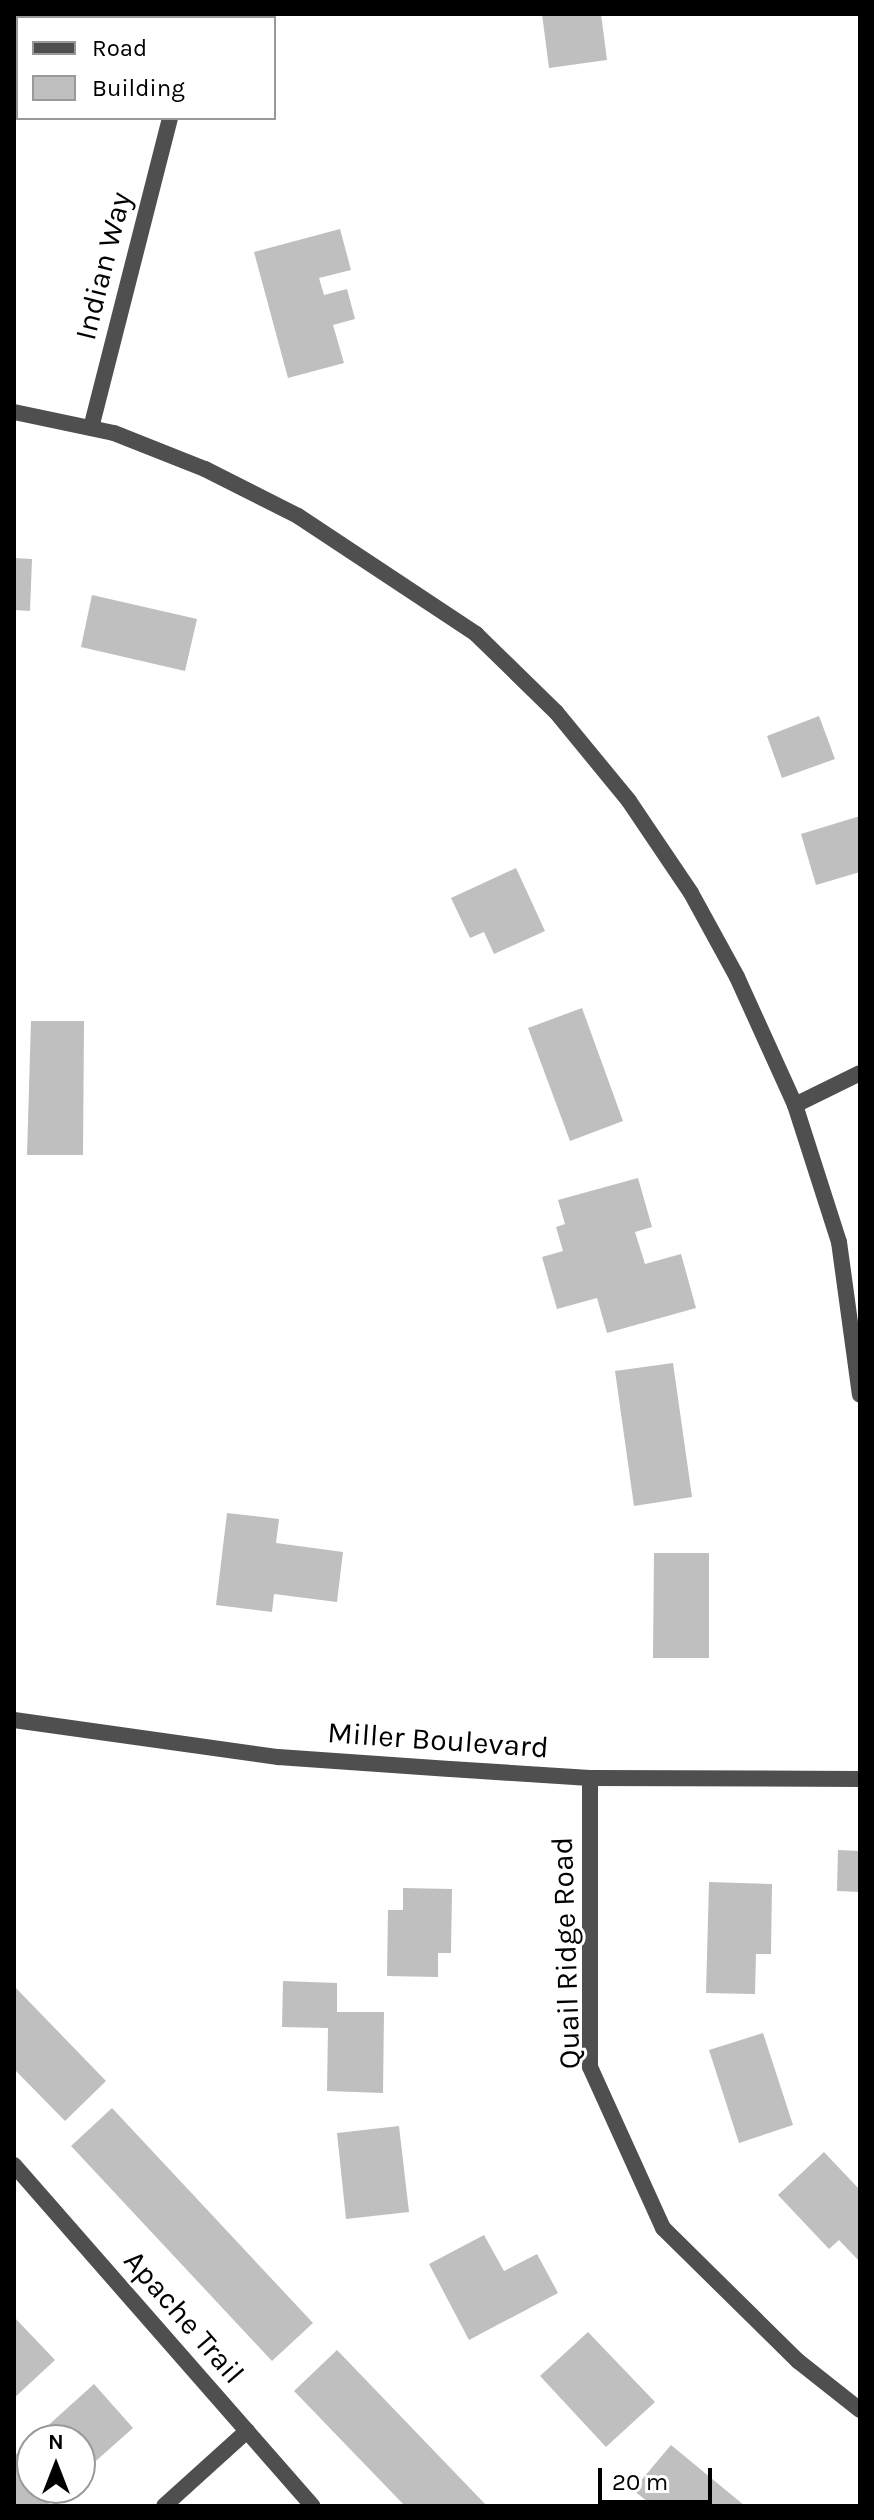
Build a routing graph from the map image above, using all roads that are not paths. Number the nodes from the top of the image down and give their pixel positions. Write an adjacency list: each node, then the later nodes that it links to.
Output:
1 (169, 120): 3 (street, Indian Way)
2 (14, 412): 3 (street)
3 (91, 428): 5 (street)
4 (860, 1073): 5 (street)
5 (795, 1105): 6 (street)
6 (860, 1395)
7 (14, 1720): 8 (street, Miller Boulevard)
8 (590, 1778): 9 (street, Miller Boulevard); 11 (street, Quail Ridge Road)
9 (860, 1779)
10 (14, 2165): 12 (street, Apache Trail)
11 (860, 2410)
12 (247, 2431): 13 (street); 14 (street, Apache Trail)
13 (164, 2506)
14 (312, 2506)

